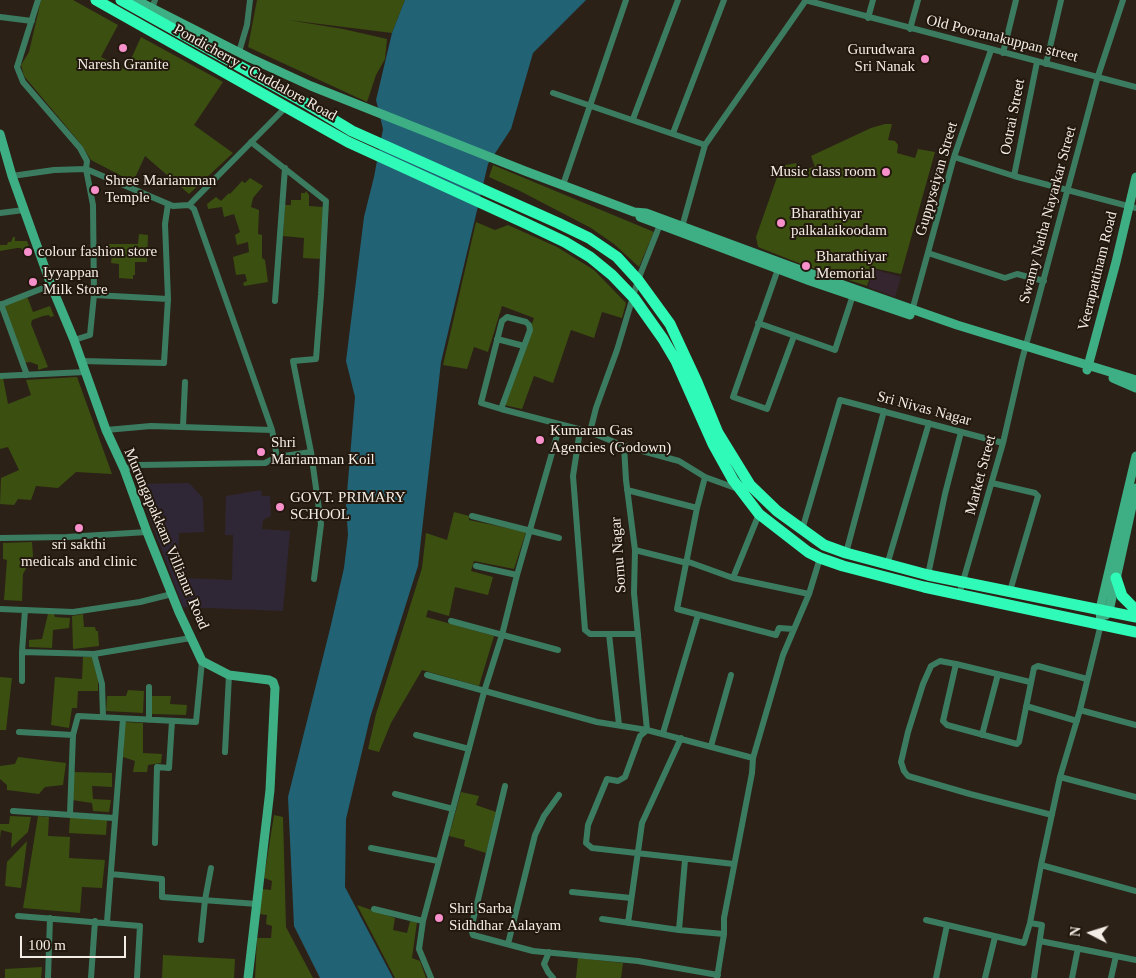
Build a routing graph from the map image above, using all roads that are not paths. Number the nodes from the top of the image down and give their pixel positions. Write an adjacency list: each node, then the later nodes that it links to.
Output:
1 (38, 0): 19 (street)
2 (96, 0): 30 (highway, Pondicherry - Cuddalore Road)
3 (122, 0): 53 (highway, Pondicherry - Cuddalore Road)
4 (136, 0): 16 (street)
5 (250, 0): 22 (street)
6 (626, 0): 29 (street)
7 (678, 0): 31 (street)
8 (724, 0): 32 (street)
9 (805, 0): 15 (street, Old Pooranakuppan street); 35 (street)
10 (873, 0): 18 (street)
11 (918, 0): 20 (street)
12 (1016, 0): 23 (street)
13 (1061, 0): 25 (street)
14 (1123, 0): 26 (street, Swamy Natha Nayarkar Street)
15 (828, 3): 18 (street, Old Pooranakuppan street)
16 (153, 4): 22 (street)
17 (0, 17): 19 (street)
18 (868, 18): 20 (street, Old Pooranakuppan street)
19 (32, 21): 38 (street)
20 (910, 29): 21 (street, Old Pooranakuppan street)
21 (991, 50): 23 (street, Old Pooranakuppan street); 36 (street, Guppyseiyan Street)
22 (239, 52): 42 (street)
23 (1003, 53): 24 (street, Old Pooranakuppan street)
24 (1037, 62): 25 (street, Old Pooranakuppan street); 40 (street, Ootrai Street)
25 (1046, 64): 26 (street, Old Pooranakuppan street)
26 (1098, 76): 27 (street, Old Pooranakuppan street); 43 (street, Swamy Natha Nayarkar Street)
27 (1136, 87)
28 (553, 93): 29 (street)
29 (591, 105): 31 (street); 42 (street)
30 (285, 108): 34 (street); 58 (highway, Pondicherry - Cuddalore Road)
31 (633, 119): 32 (street)
32 (673, 133): 35 (street)
33 (0, 134): 39 (street, Murungapakkam Villianur Road)
34 (251, 142): 37 (street); 45 (street)
35 (705, 145): 50 (street)
36 (954, 157): 40 (street); 51 (street, Guppyseiyan Street)
37 (285, 168): 60 (street); 89 (street)
38 (86, 169): 39 (street); 44 (street); 56 (street)
39 (12, 176): 47 (street, Murungapakkam Villianur Road)
40 (1014, 176): 43 (street)
41 (1136, 177): 46 (street, Veerapattinam Road)
42 (563, 185): 49 (street)
43 (1067, 190): 46 (street); 54 (street, Swamy Natha Nayarkar Street)
44 (168, 204): 45 (street); 59 (street)
45 (189, 205): 83 (street)
46 (1133, 206): 70 (street, Veerapattinam Road)
47 (24, 210): 48 (street); 55 (street, Murungapakkam Villianur Road)
48 (0, 213)
49 (661, 222): 50 (street); 52 (street); 53 (street)
50 (682, 227): 62 (street)
51 (928, 253): 54 (street); 62 (street, Guppyseiyan Street)
52 (778, 269): 57 (street); 63 (street)
53 (638, 280): 58 (street); 103 (highway, Pondicherry - Cuddalore Road)
54 (1044, 281): 68 (street, Swamy Natha Nayarkar Street)
55 (50, 285): 61 (street); 66 (street, Murungapakkam Villianur Road)
56 (94, 295): 59 (street); 66 (street)
57 (853, 296): 62 (street); 64 (street)
58 (634, 298): 85 (street); 97 (highway, Pondicherry - Cuddalore Road)
59 (168, 299): 69 (street)
60 (275, 301)
61 (1, 304): 72 (street)
62 (912, 312): 68 (street)
63 (758, 323): 64 (street); 64 (street)
64 (794, 336)
65 (497, 339): 67 (street); 67 (street); 77 (street)
66 (74, 340): 69 (street, Murungapakkam Villianur Road)
67 (524, 346): 77 (street)
68 (1024, 353): 70 (street); 87 (street, Market Street)
69 (82, 361): 71 (street, Murungapakkam Villianur Road)
70 (1088, 368): 74 (street); 76 (street)
71 (85, 372): 72 (street); 82 (street, Murungapakkam Villianur Road)
72 (27, 375): 73 (street)
73 (0, 376)
74 (1136, 380)
75 (185, 382): 81 (street)
76 (1136, 388)
77 (501, 409): 80 (street)
78 (884, 411): 79 (street, Sri Nivas Nagar); 103 (street, Sri Nivas Nagar); 108 (street)
79 (929, 423): 86 (street, Sri Nivas Nagar); 111 (street)
80 (560, 425): 84 (street); 102 (street)
81 (183, 427): 82 (street); 83 (street)
82 (106, 430): 92 (street, Murungapakkam Villianur Road)
83 (272, 430): 91 (street)
84 (580, 430): 85 (street); 133 (street)
85 (590, 432): 88 (street)
86 (961, 432): 87 (street, Sri Nivas Nagar); 114 (street)
87 (1003, 443): 94 (street, Market Street)
88 (624, 446): 93 (street); 96 (street, Sornu Nagar)
89 (311, 452): 91 (street); 117 (street)
90 (1136, 456): 125 (street)
91 (277, 457): 92 (street)
92 (124, 469): 104 (street, Murungapakkam Villianur Road)
93 (705, 477): 97 (street); 98 (street)
94 (992, 483): 118 (street, Market Street); 119 (street)
95 (1136, 488): 100 (street)
96 (627, 490): 98 (street); 107 (street, Sornu Nagar)
97 (741, 491): 99 (highway, Pondicherry - Cuddalore Road)
98 (697, 508): 110 (street)
99 (759, 514): 109 (highway, Pondicherry - Cuddalore Road); 115 (street)
100 (1133, 515): 116 (street)
101 (472, 516): 102 (street)
102 (530, 530): 106 (street); 113 (street)
103 (802, 530): 108 (highway, Pondicherry - Cuddalore Road)
104 (146, 532): 105 (street); 120 (street, Murungapakkam Villianur Road)
105 (0, 538)
106 (560, 538)
107 (634, 550): 110 (street); 134 (street, Sornu Nagar)
108 (846, 553): 111 (highway, Pondicherry - Cuddalore Road)
109 (820, 558): 121 (street); 122 (highway, Pondicherry - Cuddalore Road)
110 (686, 561): 115 (street); 127 (street)
111 (887, 565): 114 (highway, Pondicherry - Cuddalore Road)
112 (476, 566): 113 (street)
113 (517, 575): 135 (street)
114 (928, 575): 118 (highway, Pondicherry - Cuddalore Road)
115 (733, 578): 121 (street)
116 (1116, 578): 125 (street); 126 (highway)
117 (314, 579)
118 (964, 582): 119 (highway, Pondicherry - Cuddalore Road); 122 (street, Market Street)
119 (1010, 591): 125 (highway, Pondicherry - Cuddalore Road)
120 (172, 594): 124 (street); 136 (street, Murungapakkam Villianur Road)
121 (809, 594): 131 (street)
122 (959, 595): 130 (highway, Pondicherry - Cuddalore Road)
123 (0, 609): 124 (street)
124 (25, 610): 138 (street)
125 (1104, 610): 128 (highway, Pondicherry - Cuddalore Road); 130 (street)
126 (1136, 610)
127 (698, 615): 131 (street); 162 (street)
128 (1136, 617)
129 (451, 621): 135 (street)
130 (1101, 624): 132 (highway, Pondicherry - Cuddalore Road); 146 (street)
131 (793, 629): 170 (street)
132 (1136, 632)
133 (609, 634): 134 (street); 158 (street)
134 (638, 634): 160 (street, Sornu Nagar)
135 (502, 635): 137 (street); 150 (street)
136 (191, 638): 139 (street); 140 (street, Murungapakkam Villianur Road)
137 (558, 650)
138 (22, 652): 139 (street); 147 (street)
139 (94, 654): 153 (street)
140 (202, 661): 143 (street, Murungapakkam Villianur Road); 156 (street)
141 (956, 664): 142 (street); 165 (street); 179 (street)
142 (998, 674): 148 (street); 165 (street)
143 (229, 675): 169 (street); 194 (street, Murungapakkam Villianur Road)
144 (427, 675): 150 (street)
145 (731, 675): 167 (street)
146 (1087, 679): 148 (street); 152 (street)
147 (22, 681)
148 (1030, 682): 151 (street)
149 (149, 687): 155 (street)
150 (484, 692): 158 (street); 168 (street)
151 (1026, 706): 157 (street); 165 (street)
152 (1080, 710): 157 (street); 159 (street)
153 (103, 718): 154 (street); 163 (street)
154 (123, 719): 155 (street); 180 (street)
155 (149, 720): 156 (street)
156 (172, 721): 181 (street)
157 (1077, 721): 171 (street)
158 (619, 725): 160 (street)
159 (1136, 725)
160 (647, 730): 162 (street); 183 (street)
161 (19, 732): 163 (street)
162 (664, 733): 166 (street)
163 (73, 735): 178 (street)
164 (416, 735): 168 (street)
165 (982, 735)
166 (681, 738): 167 (street); 183 (street)
167 (711, 746): 170 (street)
168 (469, 749): 176 (street)
169 (225, 752)
170 (753, 758): 186 (street)
171 (1060, 777): 175 (street); 179 (street)
172 (505, 786): 211 (street)
173 (395, 794): 176 (street)
174 (559, 795): 211 (street)
175 (1136, 797)
176 (453, 809): 185 (street)
177 (13, 811): 178 (street)
178 (70, 814): 180 (street)
179 (1052, 815): 187 (street)
180 (114, 818): 189 (street)
181 (155, 843)
182 (371, 848): 185 (street)
183 (637, 853): 184 (street); 192 (street)
184 (686, 860): 186 (street); 206 (street)
185 (438, 861): 201 (street)
186 (734, 864): 207 (street)
187 (1041, 865): 190 (street); 204 (street)
188 (211, 868): 193 (street)
189 (111, 874): 193 (street); 202 (street)
190 (1136, 891)
191 (572, 892): 192 (street)
192 (631, 898): 203 (street)
193 (205, 900): 194 (street); 209 (street)
194 (257, 904): 220 (street, Murungapakkam Villianur Road)
195 (374, 909): 201 (street)
196 (18, 916): 197 (street)
197 (50, 918): 200 (street); 217 (street)
198 (602, 919): 203 (street)
199 (926, 920): 205 (street)
200 (95, 921): 202 (street); 218 (street)
201 (423, 921): 221 (street)
202 (107, 922): 219 (street)
203 (628, 922): 206 (street)
204 (1030, 923): 208 (street); 210 (street)
205 (947, 926): 208 (street); 223 (street)
206 (679, 930): 207 (street)
207 (724, 934): 216 (street)
208 (995, 937): 224 (street)
209 (201, 940)
210 (1040, 941): 212 (street); 225 (street)
211 (508, 944): 213 (street)
212 (1078, 948): 214 (street); 226 (street)
213 (548, 952): 216 (street); 222 (street)
214 (1116, 956): 215 (street); 227 (street)
215 (1136, 960)
216 (717, 976)
217 (48, 978)
218 (91, 978)
219 (137, 978)
220 (248, 978)
221 (431, 978)
222 (553, 978)
223 (936, 978)
224 (985, 978)
225 (1034, 978)
226 (1072, 978)
227 (1111, 978)

